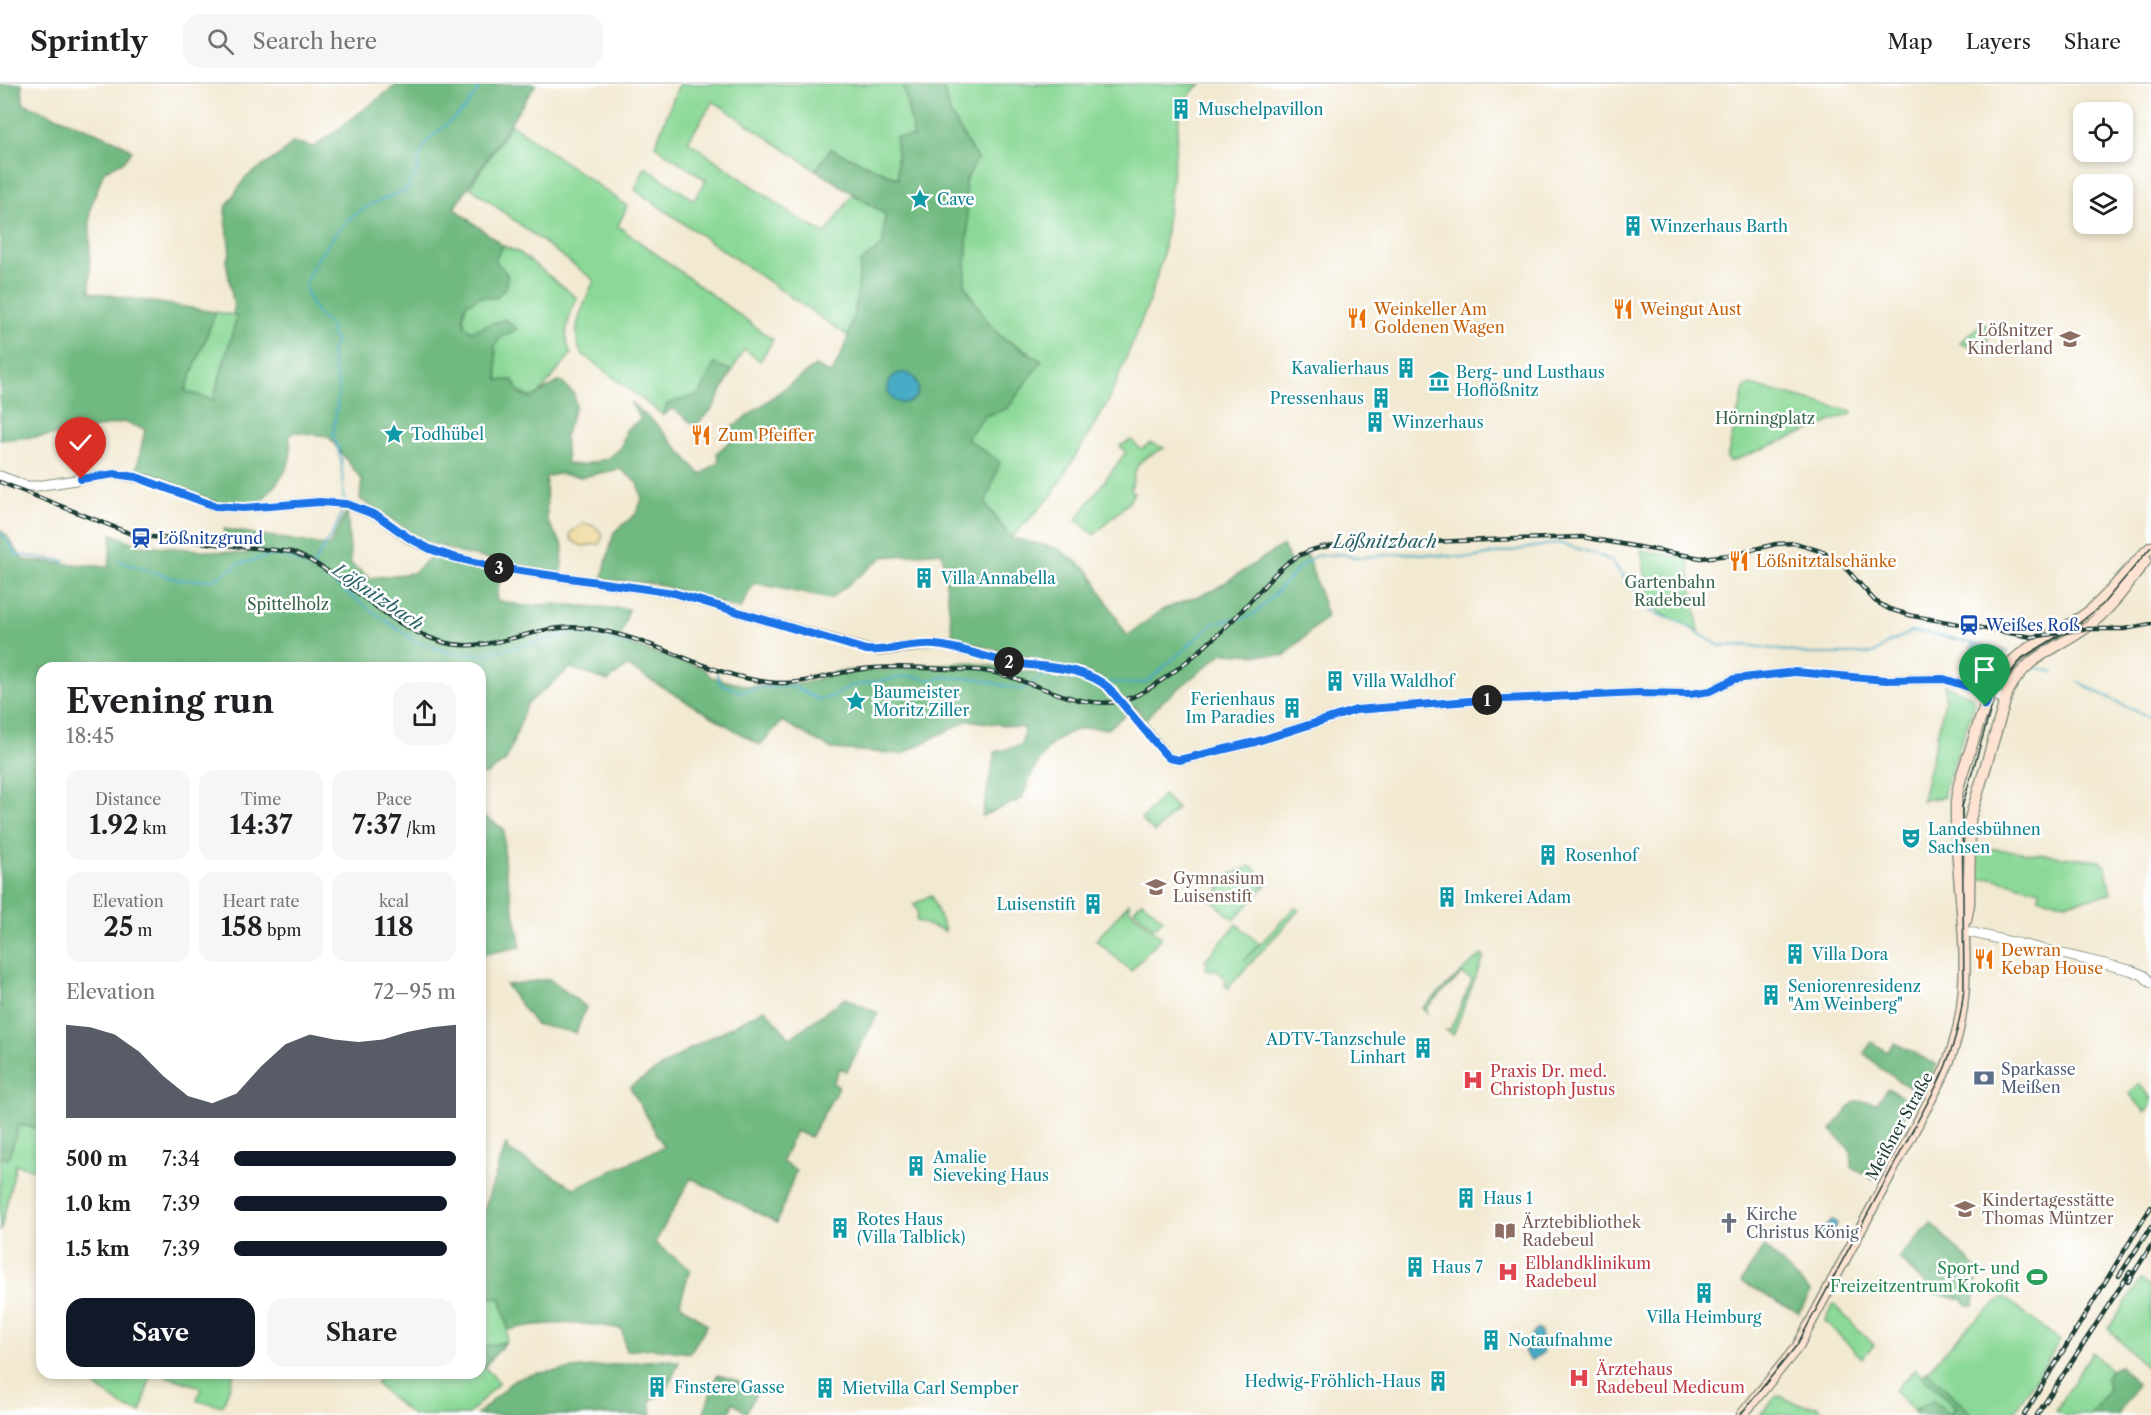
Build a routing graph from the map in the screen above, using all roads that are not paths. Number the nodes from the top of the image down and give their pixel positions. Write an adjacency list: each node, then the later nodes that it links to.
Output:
1 (0, 476): 4 (street, bridge)
2 (2151, 547): 4 (main road, Meißner Straße)
3 (2151, 552): 5 (main road, Meißner Straße)
4 (1990, 694): 5 (street); 6 (main road, Meißner Straße)
5 (2005, 699): 6 (main road, Meißner Straße)
6 (1965, 927): 7 (street); 8 (main road, Meißner Straße)
7 (2151, 983)
8 (1742, 1415)

